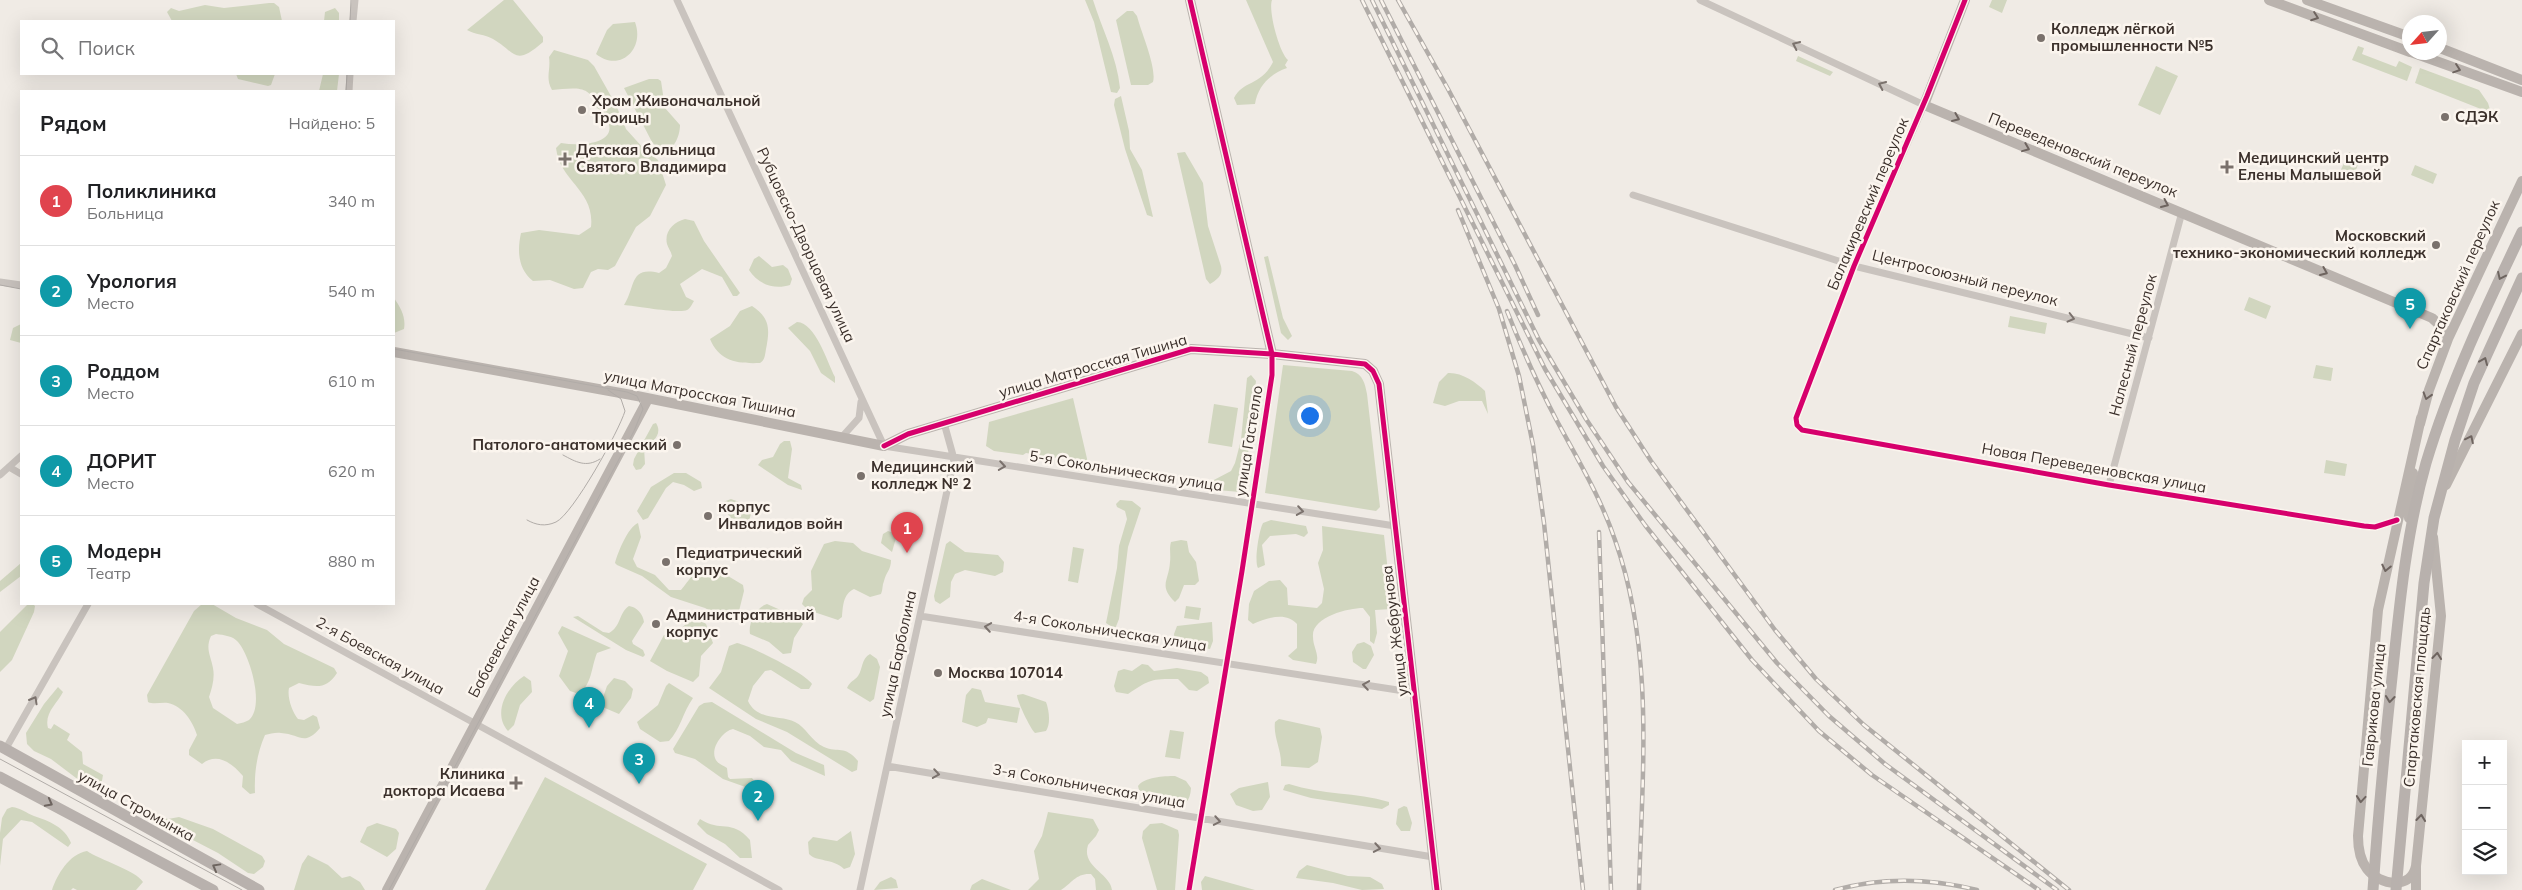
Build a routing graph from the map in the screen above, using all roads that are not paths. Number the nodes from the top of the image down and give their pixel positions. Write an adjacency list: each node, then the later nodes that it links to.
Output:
1 (355, 0): 8 (street)
2 (678, 0): 32 (street, Рубцовско-Дворцовая улица)
3 (1190, 0): 30 (street, улица Гастелло)
4 (1700, 0): 17 (street, Переведеновский переулок, one-way to 4)
5 (1966, 0): 17 (street, Балакиревский переулок)
6 (2269, 0): 10 (street, one-way to 10)
7 (2307, 0): 9 (street)
8 (353, 20)
9 (2402, 34)
10 (2402, 49)
11 (2447, 51): 14 (street)
12 (2432, 60): 16 (street, one-way to 16)
13 (350, 75): 15 (street)
14 (2522, 80)
15 (349, 90)
16 (2522, 92)
17 (1924, 105): 20 (street, Переведеновский переулок, one-way to 20); 22 (street, Балакиревский переулок)
18 (2521, 183): 28 (street, Спартаковский переулок)
19 (1633, 195): 22 (street, Центросоюзный переулок)
20 (2182, 212): 27 (street, Налесный переулок); 28 (street, Переведеновский переулок, one-way to 28)
21 (2522, 232): 37 (main road, one-way to 37)
22 (1854, 266): 27 (street, Центросоюзный переулок, one-way to 27); 34 (street, Балакиревский переулок)
23 (2522, 278): 47 (main road, Спартаковская площадь, one-way to 23)
24 (0, 282): 25 (street)
25 (20, 286)
26 (2522, 334): 47 (street, one-way to 26)
27 (2150, 338): 46 (street, Налесный переулок)
28 (2448, 339): 35 (street, Спартаковский переулок, one-way to 35)
29 (395, 352): 33 (street, улица Матросская Тишина)
30 (1272, 354): 31 (street, улица Матросская Тишина); 36 (street, улица Матросская Тишина); 48 (street, улица Гастелло)
31 (1373, 371): 50 (street, улица Жебрунова)
32 (861, 397): 38 (street); 39 (street, Рубцовско-Дворцовая улица)
33 (648, 399): 38 (street, улица Матросская Тишина); 58 (street, Бабаевская улица)
34 (1796, 418): 46 (street, Новая Переведеновская улица)
35 (2421, 418): 45 (street, Спартаковский переулок); 49 (street)
36 (944, 424): 39 (street, улица Матросская Тишина); 41 (street, улица Барболина)
37 (2440, 424): 45 (street); 52 (main road, Гаврикова улица)
38 (841, 438): 39 (street, улица Матросская Тишина)
39 (884, 446): 41 (street, 5-я Сокольническая улица)
40 (20, 457): 42 (street)
41 (954, 458): 48 (street, 5-я Сокольническая улица, one-way to 48); 55 (street, улица Барболина)
42 (9, 467): 43 (street); 44 (street)
43 (20, 473)
44 (0, 475)
45 (2412, 482): 49 (street); 52 (street, Спартаковский переулок)
46 (2109, 485): 49 (street, Новая Переведеновская улица)
47 (2439, 497): 51 (main road, Спартаковская площадь)
48 (1252, 504): 50 (street, 5-я Сокольническая улица, one-way to 50); 56 (street, улица Гастелло)
49 (2398, 515): 65 (street, one-way to 65)
50 (1395, 526): 57 (street, улица Жебрунова)
51 (2432, 528): 64 (street, Спартаковская площадь, one-way to 51); 65 (main road)
52 (2402, 581): 73 (main road, Гаврикова улица, one-way to 73)
53 (87, 605): 59 (street, one-way to 53)
54 (259, 605): 58 (street, 2-я Боевская улица)
55 (920, 616): 56 (street, 4-я Сокольническая улица, one-way to 55); 60 (street, улица Барболина)
56 (1226, 664): 57 (street, 4-я Сокольническая улица, one-way to 56); 62 (street, улица Гастелло)
57 (1414, 691): 63 (street, улица Жебрунова)
58 (475, 724): 68 (street, Бабаевская улица); 69 (street, 2-я Боевская улица)
59 (3, 748): 67 (main road, улица Стромынка, one-way to 59)
60 (888, 766): 62 (street, 3-я Сокольническая улица, one-way to 62); 70 (street, улица Барболина)
61 (0, 776): 66 (main road, one-way to 66)
62 (1201, 818): 63 (street, 3-я Сокольническая улица, one-way to 63); 71 (street, улица Гастелло)
63 (1433, 858): 72 (street, улица Жебрунова)
64 (2416, 866): 65 (street); 74 (street, Спартаковская площадь)
65 (2394, 888)
66 (213, 890)
67 (259, 890)
68 (387, 890)
69 (780, 890)
70 (860, 890)
71 (1189, 890)
72 (1437, 890)
73 (2372, 890)
74 (2416, 890)

